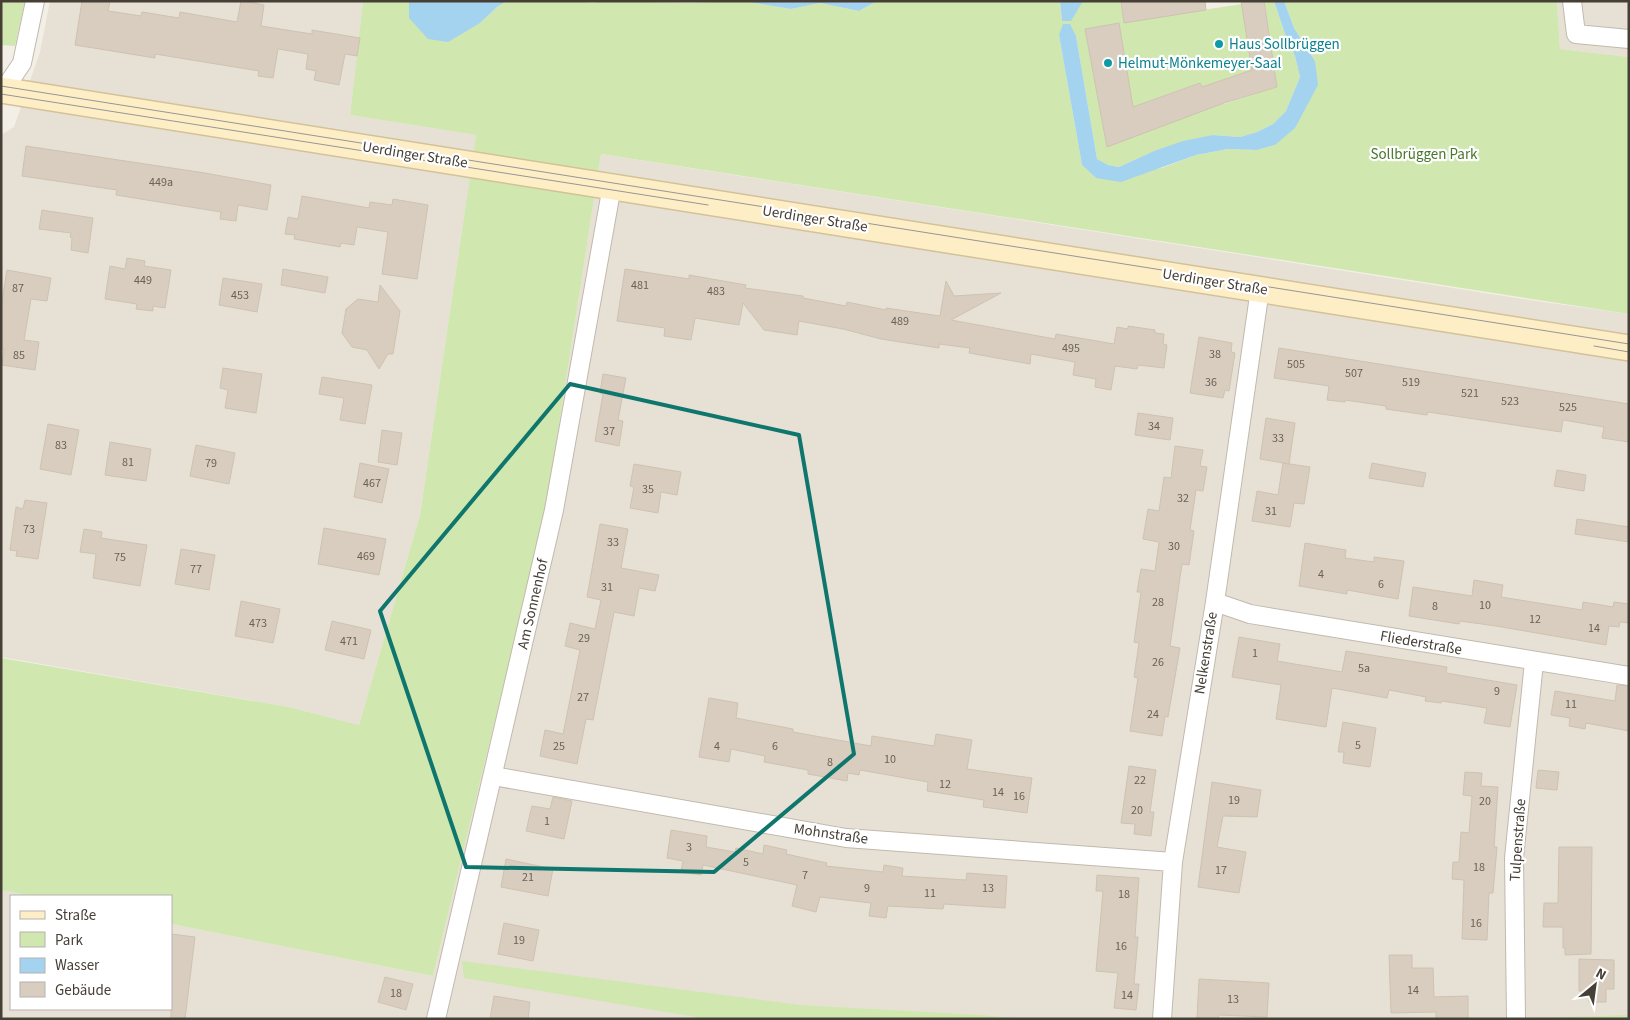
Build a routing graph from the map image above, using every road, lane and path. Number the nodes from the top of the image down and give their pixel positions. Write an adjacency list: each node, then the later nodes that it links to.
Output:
1 (35, 1): 4 (street)
2 (1572, 1): 3 (street)
3 (1629, 39)
4 (2, 91): 5 (main road, Uerdinger Straße)
5 (612, 186): 6 (main road, Uerdinger Straße); 11 (street, Am Sonnenhof)
6 (1260, 289): 7 (main road, Uerdinger Straße); 8 (street, Nelkenstraße)
7 (1629, 348)
8 (1214, 602): 9 (street, Fliederstraße); 12 (street, Nelkenstraße)
9 (1534, 662): 10 (street, Fliederstraße); 15 (street, Tulpenstraße)
10 (1629, 676)
11 (493, 776): 12 (street, Mohnstraße); 13 (street, Am Sonnenhof)
12 (1173, 862): 14 (street, Nelkenstraße)
13 (436, 1019)
14 (1162, 1019)
15 (1516, 1019)

